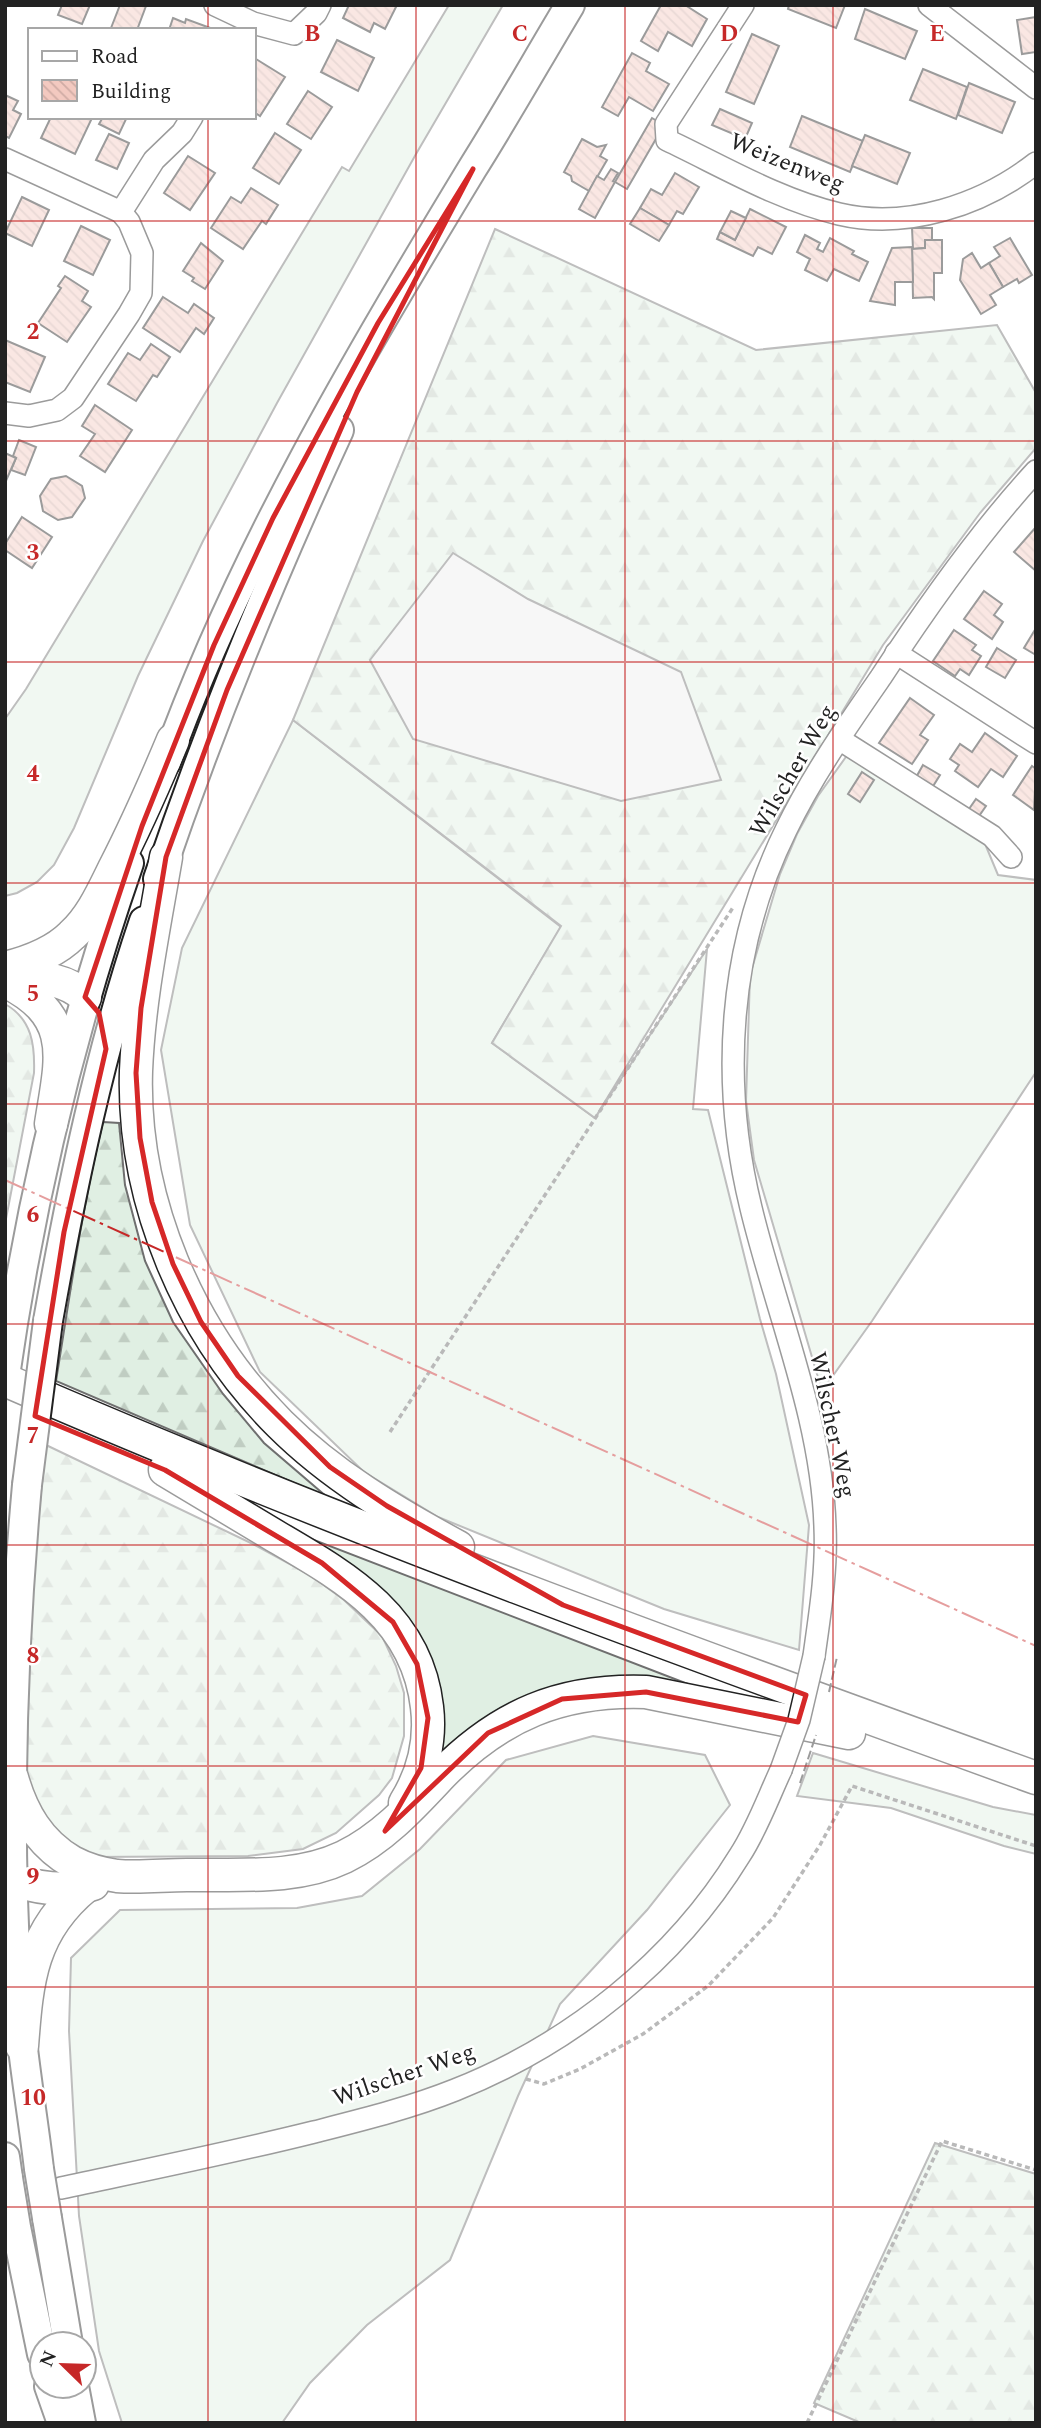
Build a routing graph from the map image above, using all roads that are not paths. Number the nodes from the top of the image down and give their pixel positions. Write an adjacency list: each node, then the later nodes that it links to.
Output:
1 (215, 5): 6 (street)
2 (320, 5): 6 (street)
3 (570, 5): 11 (main road)
4 (743, 5): 10 (street, Weizenweg)
5 (929, 5): 7 (street)
6 (251, 27)
7 (1036, 88)
8 (187, 125): 12 (street)
9 (5, 159): 12 (street)
10 (1036, 163)
11 (473, 169): 17 (main road); 19 (main road)
12 (121, 212): 13 (street)
13 (5, 413)
14 (1036, 471): 15 (street, Wilscher Weg)
15 (896, 653): 16 (street, Wilscher Weg); 18 (street)
16 (839, 738): 20 (street); 40 (street, Wilscher Weg, bridge)
17 (173, 740): 21 (highway); 24 (main road)
18 (1036, 743)
19 (166, 857): 25 (main road); 30 (highway)
20 (1011, 857)
21 (5, 968)
22 (5, 974): 24 (highway)
23 (5, 981): 26 (highway)
24 (85, 997): 25 (main road); 26 (main road)
25 (106, 1049): 32 (main road, bridge)
26 (51, 1124): 27 (main road)
27 (5, 1378): 30 (highway)
28 (5, 1403): 29 (highway)
29 (165, 1471): 31 (highway); 35 (highway)
30 (563, 1605): 33 (highway)
31 (849, 1732): 34 (highway); 35 (highway)
32 (12, 1778): 36 (main road); 37 (highway)
33 (1036, 1778)
34 (1036, 1800)
35 (385, 1831): 37 (highway)
36 (9, 1874): 37 (highway); 38 (main road)
37 (97, 1877): 38 (highway)
38 (22, 2046): 42 (main road, bridge)
39 (7, 2167): 41 (main road, bridge)
40 (61, 2188)
41 (37, 2330)
42 (66, 2330)
43 (51, 2400): 46 (main road)
44 (54, 2400): 47 (main road)
45 (77, 2400): 48 (main road)
46 (53, 2423)
47 (62, 2423)
48 (80, 2423)

